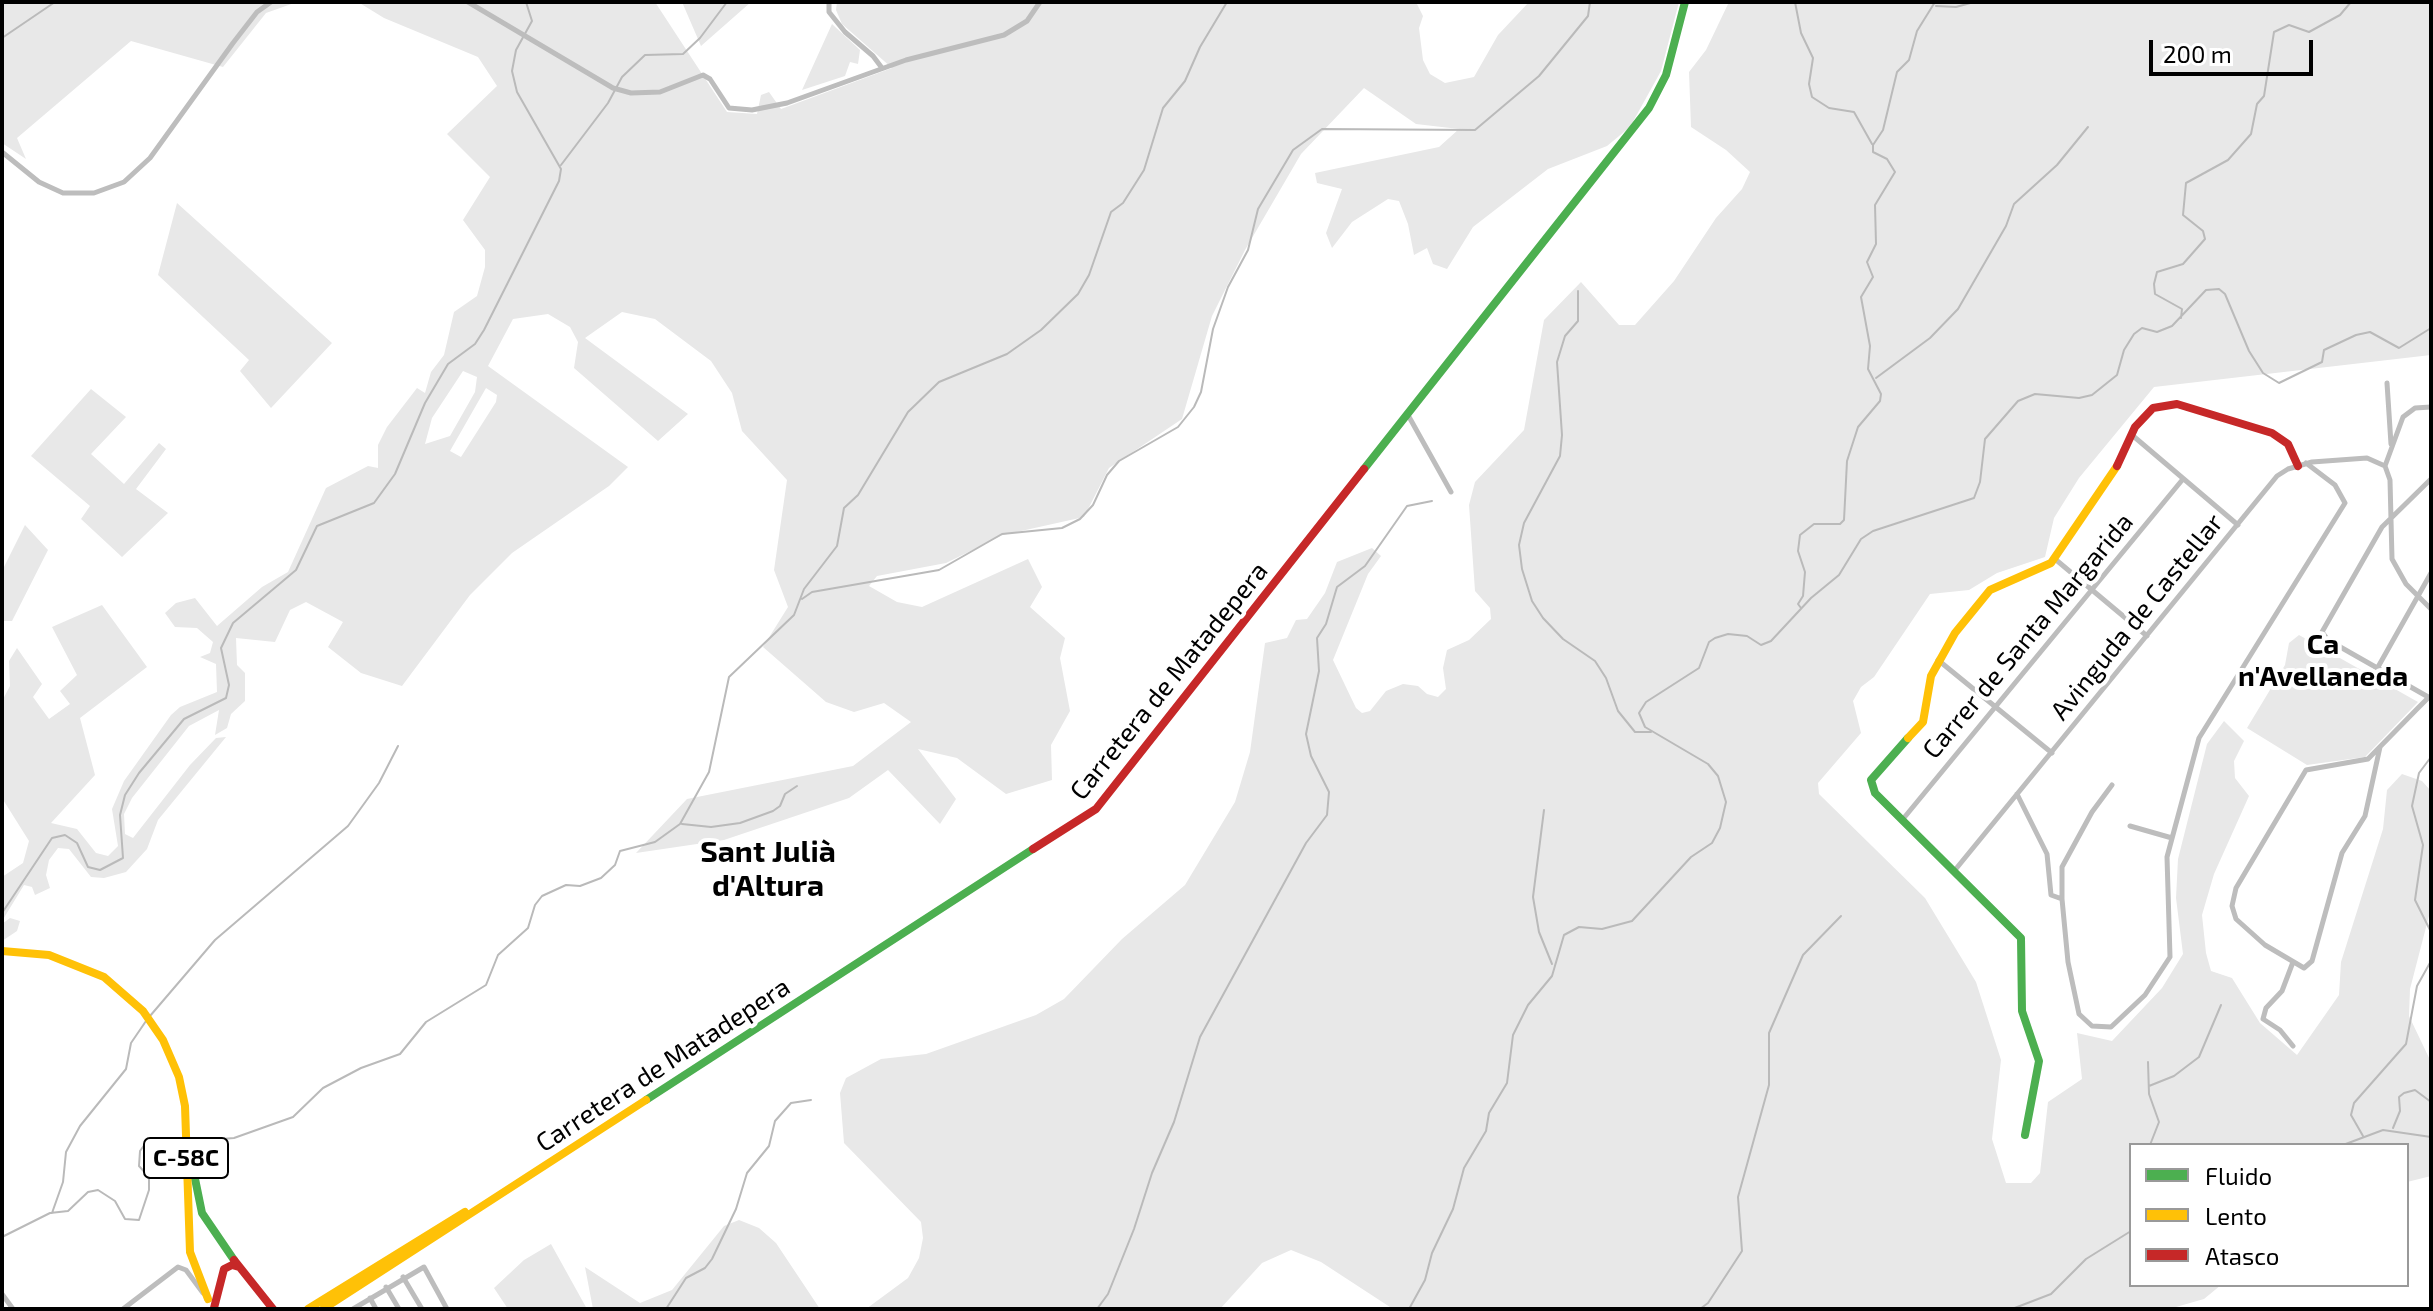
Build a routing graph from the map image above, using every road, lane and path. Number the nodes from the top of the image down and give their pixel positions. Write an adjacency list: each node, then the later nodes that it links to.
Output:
1 (271, 2): 7 (street)
2 (468, 2): 6 (street)
3 (829, 2): 6 (street)
4 (1040, 2): 6 (street)
5 (1685, 2): 10 (main road, Carretera de Matadepera)
6 (882, 68)
7 (2, 152)
8 (2387, 383): 12 (street)
9 (2428, 407): 12 (street)
10 (1408, 415): 17 (street); 46 (main road, Carretera de Matadepera)
11 (2132, 435): 13 (main road); 15 (street); 20 (main road)
12 (2391, 444): 14 (street)
13 (2302, 464): 14 (street); 19 (street, Avinguda de Castellar); 38 (street)
14 (2385, 466): 18 (street)
15 (2183, 479): 19 (street); 22 (street, Carrer de Santa Margarida)
16 (2431, 479): 18 (street)
17 (1451, 492)
18 (2389, 521): 23 (street); 27 (street)
19 (2238, 525): 25 (street, Avinguda de Castellar)
20 (2055, 559): 22 (street); 26 (main road)
21 (2431, 573): 23 (street)
22 (2092, 590): 25 (street); 29 (street, Carrer de Santa Margarida)
23 (2416, 595): 24 (street); 27 (street)
24 (2431, 609)
25 (2147, 636): 31 (street, Avinguda de Castellar)
26 (1938, 660): 29 (street); 36 (main road)
27 (2378, 667): 28 (street)
28 (2430, 698): 30 (street)
29 (1996, 706): 31 (street); 36 (street, Carrer de Santa Margarida)
30 (2380, 747): 32 (street); 33 (street)
31 (2052, 753): 35 (street, Avinguda de Castellar)
32 (2368, 759): 33 (street); 42 (street)
33 (2376, 763): 42 (street)
34 (2112, 785): 40 (street)
35 (2017, 794): 39 (street, Avinguda de Castellar); 40 (street)
36 (1903, 819): 39 (main road)
37 (2130, 826): 38 (street)
38 (2172, 838): 40 (street)
39 (1955, 870): 45 (main road)
40 (2062, 899)
41 (2, 949): 43 (main road, C-58C)
42 (2293, 962): 44 (street)
43 (152, 1020): 47 (main road, C-58C); 52 (main road, C-58C)
44 (2293, 1046)
45 (2025, 1135)
46 (495, 1197): 57 (main road); 58 (main road)
47 (236, 1263): 53 (main road); 56 (main road, C-58C)
48 (403, 1277): 49 (street); 62 (street); 63 (street)
49 (386, 1287): 51 (street); 61 (street)
50 (2, 1294): 54 (street)
51 (370, 1298): 59 (street); 60 (street)
52 (208, 1299): 53 (main road); 55 (street)
53 (214, 1308)
54 (13, 1309)
55 (123, 1309)
56 (273, 1309)
57 (308, 1309)
58 (323, 1309)
59 (353, 1309)
60 (376, 1309)
61 (399, 1309)
62 (422, 1309)
63 (447, 1309)

